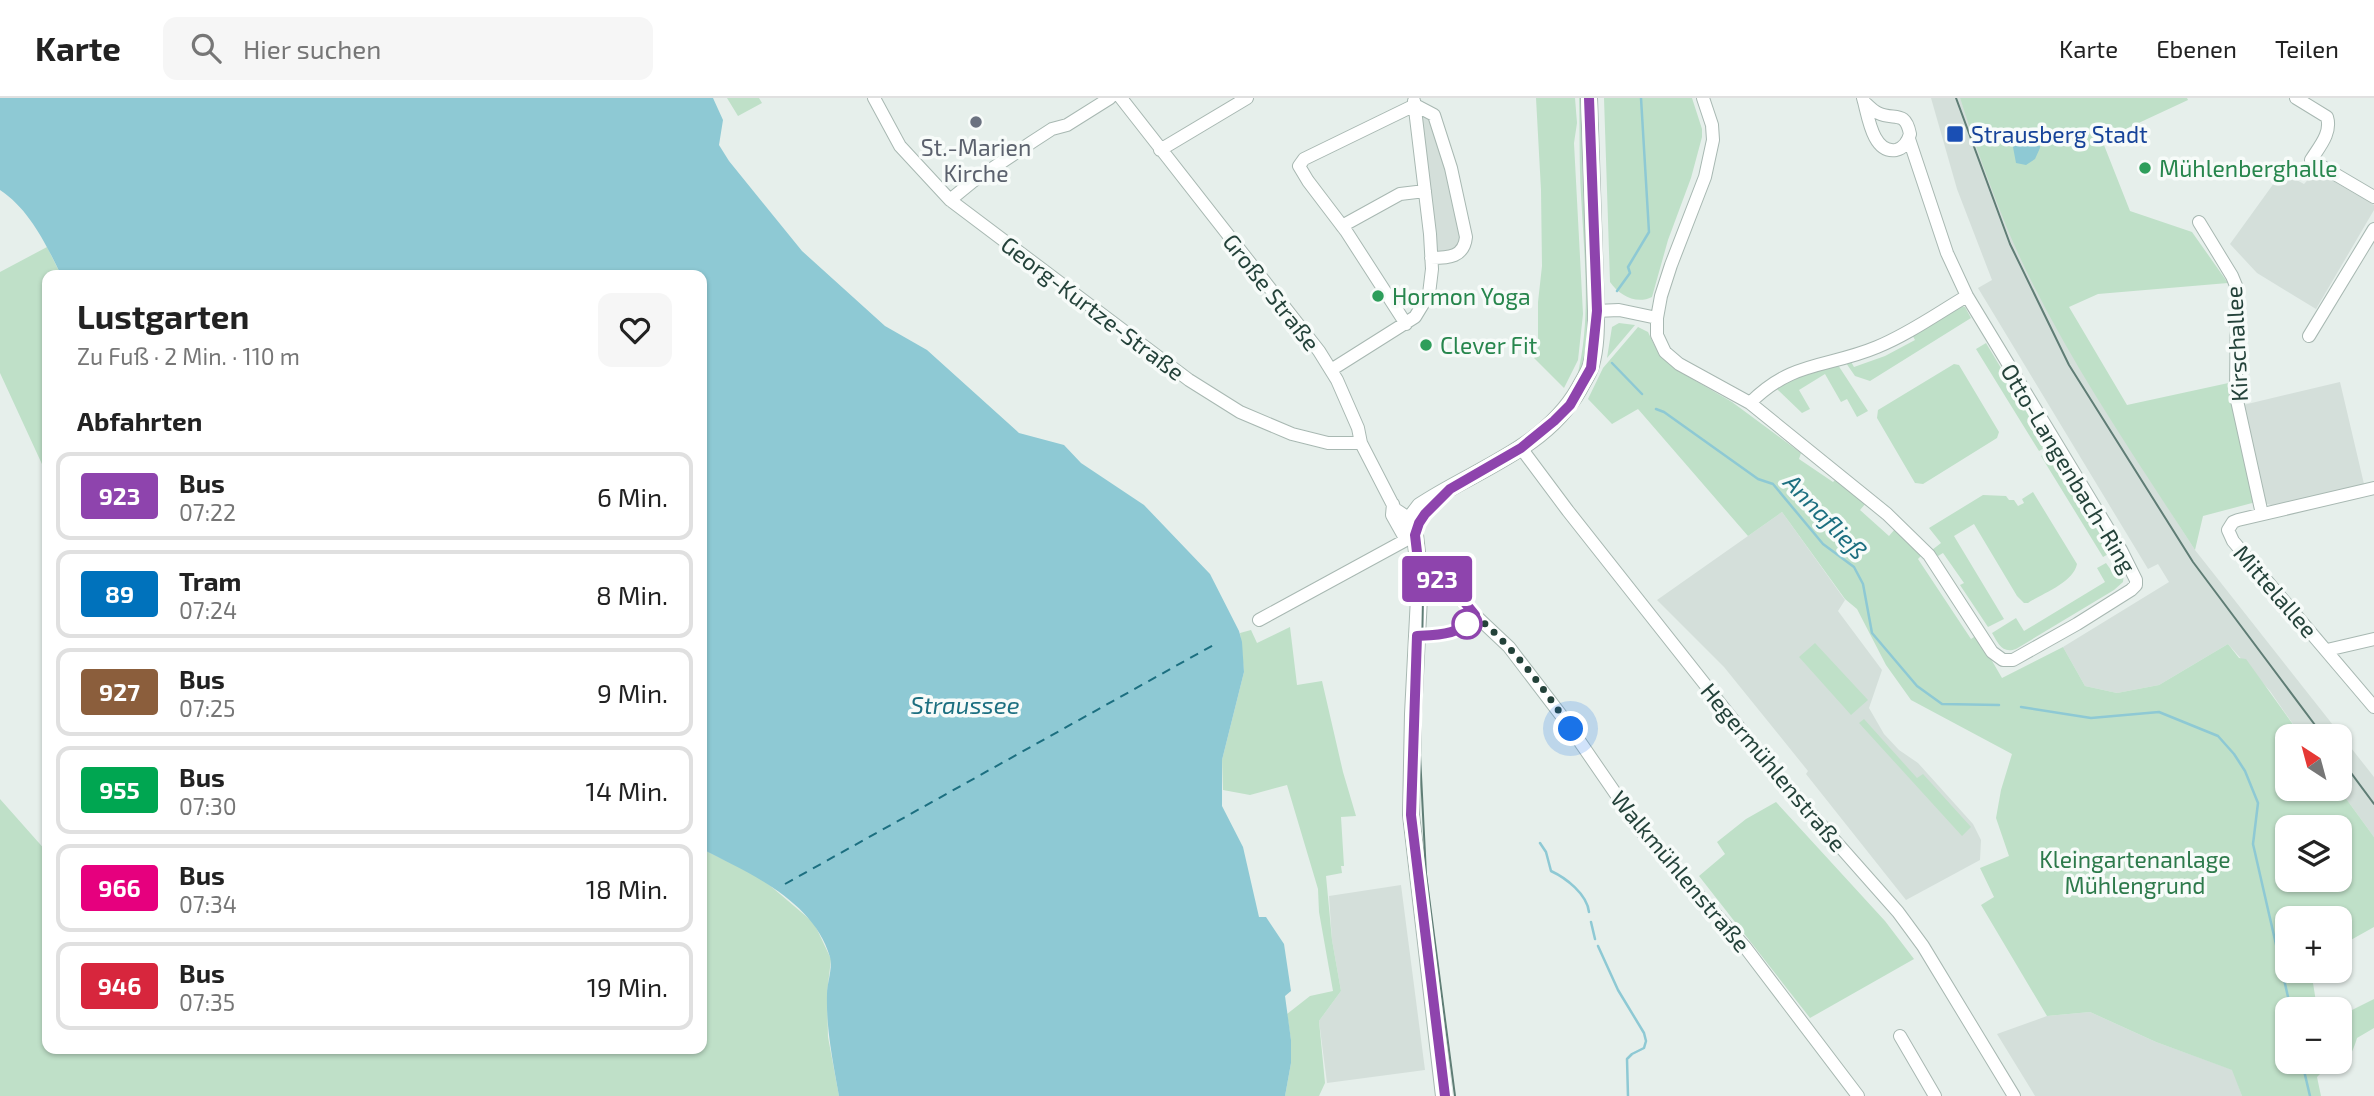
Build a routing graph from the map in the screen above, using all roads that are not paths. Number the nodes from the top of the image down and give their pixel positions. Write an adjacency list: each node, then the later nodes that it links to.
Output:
1 (874, 98): 14 (street, Georg-Kurtze-Straße)
2 (1110, 98): 14 (street)
3 (1121, 98): 11 (street, Große Straße)
4 (1247, 98): 11 (street)
5 (1589, 98): 20 (street)
6 (1703, 98): 21 (street)
7 (2297, 98): 13 (street)
8 (1863, 100): 10 (street); 10 (street)
9 (1414, 101): 12 (street); 16 (street); 18 (street)
10 (1909, 139): 19 (street)
11 (1160, 150): 24 (street, Große Straße)
12 (1425, 191): 16 (street); 18 (street)
13 (2374, 197)
14 (950, 200): 26 (street, Georg-Kurtze-Straße)
15 (2199, 222): 30 (street, Kirschallee)
16 (1342, 226): 22 (street)
17 (2374, 229): 23 (street)
18 (1431, 258): 22 (street)
19 (1967, 296): 25 (street); 25 (street, Otto-Langenbach-Ring)
20 (1597, 311): 21 (street); 27 (street)
21 (1657, 318): 25 (street)
22 (1406, 324): 24 (street)
23 (2309, 336)
24 (1331, 370): 26 (street, Große Straße)
25 (1750, 403)
26 (1361, 443): 29 (street, Große Straße)
27 (1521, 448): 31 (street); 43 (street, Hegermühlenstraße)
28 (2374, 488): 30 (street)
29 (1393, 504): 31 (street, Große Straße); 31 (street, Große Straße)
30 (2262, 514): 37 (street, Mittelallee)
31 (1410, 531): 32 (street); 34 (street)
32 (1419, 574): 33 (street, Walkmühlenstraße); 35 (street)
33 (1475, 615): 35 (street); 41 (street, Walkmühlenstraße)
34 (1259, 620)
35 (1417, 636): 40 (street)
36 (2374, 639): 37 (street, Mittelallee)
37 (2327, 650): 38 (street, Mittelallee)
38 (2374, 707)
39 (1900, 1036): 42 (street)
40 (1444, 1096)
41 (1858, 1096)
42 (1935, 1096)
43 (2014, 1096)

